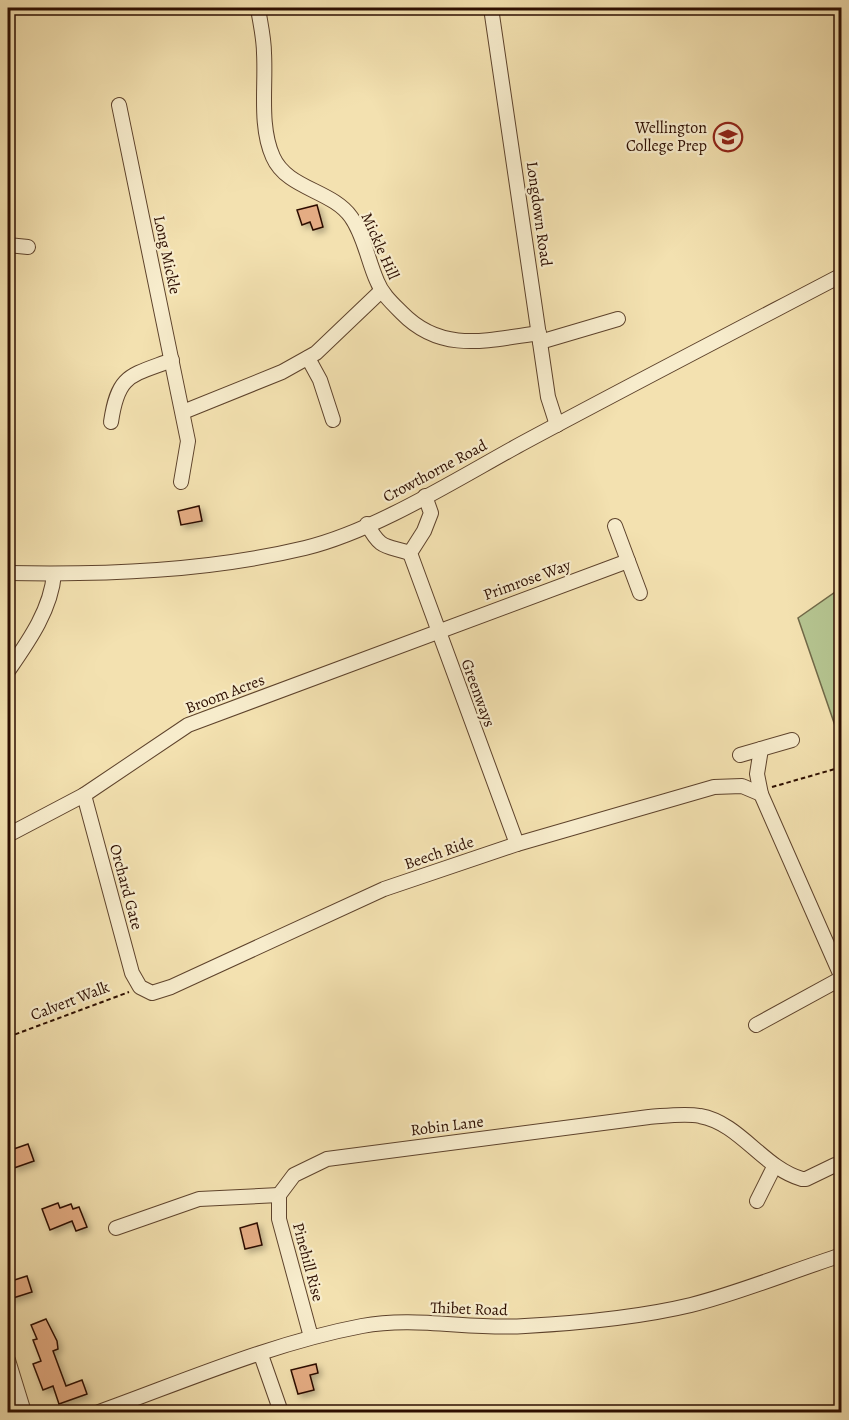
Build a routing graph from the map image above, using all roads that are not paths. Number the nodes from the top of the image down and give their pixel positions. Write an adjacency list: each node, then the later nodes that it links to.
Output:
1 (258, 8): 7 (street, Mickle Hill)
2 (491, 8): 9 (street, Longdown Road)
3 (119, 105): 11 (street, Long Mickle)
4 (8, 246): 5 (street)
5 (28, 247)
6 (842, 275): 15 (street, Crowthorne Road)
7 (381, 291): 9 (street, Mickle Hill); 10 (street)
8 (618, 319): 9 (street, Mickle Hill)
9 (540, 337): 15 (street, Longdown Road)
10 (308, 358): 12 (street); 13 (street)
11 (172, 360): 12 (street, Long Mickle); 14 (street)
12 (183, 412): 16 (street, Long Mickle)
13 (333, 420)
14 (111, 422)
15 (557, 425): 17 (street, Crowthorne Road)
16 (181, 482)
17 (424, 496): 18 (street, Crowthorne Road); 20 (street)
18 (367, 524): 20 (street); 23 (street, Crowthorne Road)
19 (615, 526): 21 (street)
20 (410, 553): 25 (street, Greenways)
21 (627, 561): 24 (street); 25 (street, Primrose Way)
22 (8, 573): 23 (street, Crowthorne Road)
23 (54, 574): 26 (street)
24 (640, 593)
25 (437, 631): 33 (street, Broom Acres); 35 (street, Greenways)
26 (8, 671)
27 (792, 740): 28 (street)
28 (760, 749): 29 (street); 30 (street)
29 (740, 755)
30 (757, 774): 31 (street); 32 (street)
31 (742, 786): 32 (street, Beech Ride); 35 (street, Beech Ride)
32 (761, 794): 36 (street)
33 (84, 795): 34 (street, Broom Acres); 37 (street, Orchard Gate)
34 (8, 835)
35 (517, 844): 37 (street, Beech Ride)
36 (842, 978): 38 (street)
37 (140, 987)
38 (756, 1025)
39 (834, 1165): 40 (street)
40 (779, 1169): 41 (street, Robin Lane); 42 (street)
41 (279, 1195): 43 (street); 45 (street, Pinehill Rise)
42 (757, 1201)
43 (116, 1228)
44 (842, 1255): 45 (street, Thibet Road)
45 (311, 1337): 46 (street, Thibet Road)
46 (261, 1354): 49 (street, Thibet Road); 50 (street)
47 (8, 1360): 48 (street)
48 (24, 1413)
49 (99, 1413)
50 (280, 1413)

